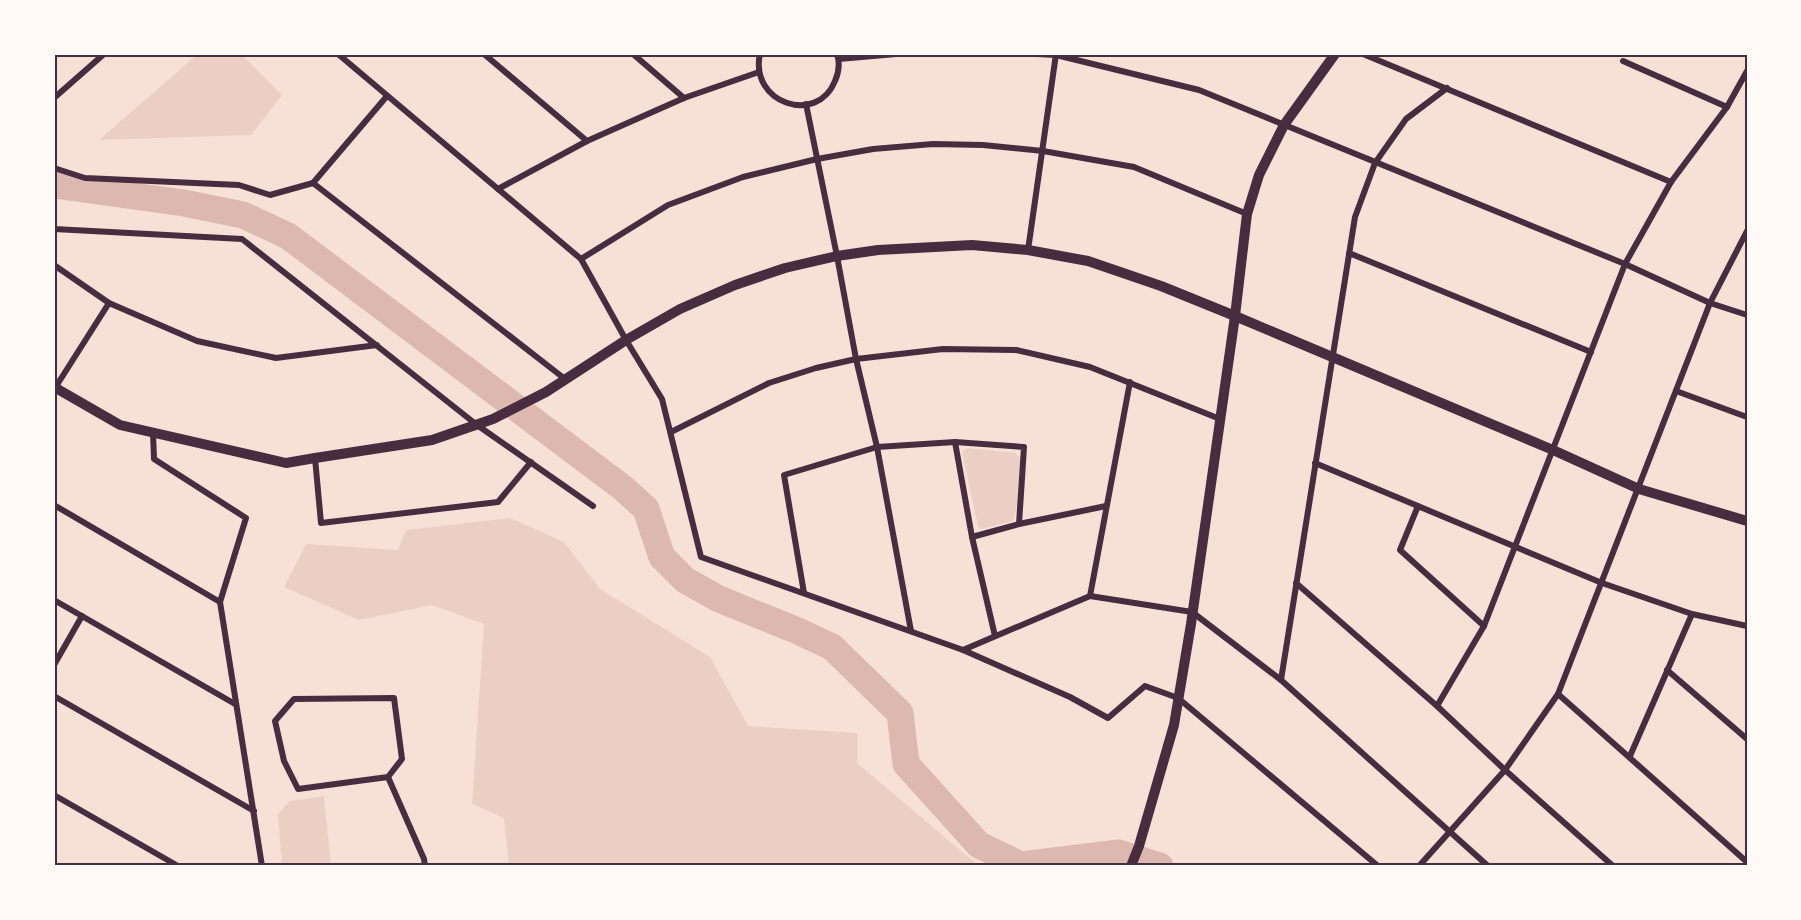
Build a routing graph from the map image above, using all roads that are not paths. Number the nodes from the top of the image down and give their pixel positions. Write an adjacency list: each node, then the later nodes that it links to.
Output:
1 (104, 54): 17 (street)
2 (338, 54): 16 (street)
3 (484, 54): 22 (street)
4 (633, 54): 18 (street)
5 (760, 54): 14 (street)
6 (896, 54): 11 (street)
7 (1036, 54): 8 (street)
8 (1056, 54): 21 (street); 23 (street)
9 (1335, 54): 21 (street)
10 (1363, 54): 15 (street)
11 (838, 57): 19 (street)
12 (1623, 61): 20 (street)
13 (1747, 71): 20 (street)
14 (759, 72): 18 (street); 19 (street)
15 (1447, 88): 25 (street); 27 (street)
16 (387, 96): 28 (street); 29 (street)
17 (54, 98)
18 (684, 98): 22 (street)
19 (806, 104): 24 (street)
20 (1727, 107): 27 (street)
21 (1284, 125): 25 (street); 30 (street)
22 (587, 141): 29 (street)
23 (1043, 151): 24 (street); 30 (street); 33 (street)
24 (818, 159): 35 (street); 36 (street)
25 (1375, 163): 34 (street); 37 (street)
26 (54, 168): 28 (street)
27 (1671, 182): 37 (street)
28 (314, 183): 48 (street)
29 (498, 189): 36 (street)
30 (1247, 214): 42 (street)
31 (54, 230): 44 (street)
32 (1747, 231): 40 (street)
33 (1028, 250): 35 (street); 42 (street)
34 (1348, 253): 45 (street); 46 (street)
35 (837, 256): 43 (street); 47 (street)
36 (581, 259): 43 (street)
37 (1625, 264): 40 (street); 45 (street)
38 (54, 265): 39 (street)
39 (109, 303): 44 (street); 50 (street)
40 (1710, 303): 41 (street); 51 (street)
41 (1747, 315)
42 (1235, 316): 46 (street); 53 (street)
43 (626, 340): 48 (street); 55 (street)
44 (377, 345): 54 (street)
45 (1591, 352): 59 (street)
46 (1331, 357): 59 (street); 62 (street)
47 (856, 359): 49 (street); 55 (street); 58 (street)
48 (566, 379): 54 (street)
49 (1130, 382): 53 (street); 66 (street)
50 (55, 388): 56 (street)
51 (1676, 391): 52 (street); 63 (street)
52 (1747, 417)
53 (1220, 419): 78 (street)
54 (477, 425): 60 (street); 61 (street)
55 (671, 432): 74 (street)
56 (153, 433): 60 (street); 77 (street)
57 (955, 442): 58 (street); 69 (street); 70 (street)
58 (877, 447): 74 (street); 83 (street)
59 (1552, 450): 63 (street); 71 (street)
60 (315, 458): 61 (street)
61 (531, 462): 65 (street)
62 (1315, 463): 67 (street); 73 (street)
63 (1639, 489): 68 (street); 72 (street)
64 (54, 505): 77 (street)
65 (593, 506)
66 (1106, 506): 69 (street); 75 (street)
67 (1418, 506): 71 (street); 81 (street)
68 (1747, 521)
69 (1019, 524): 70 (street)
70 (972, 537): 84 (street)
71 (1515, 547): 72 (street); 81 (street)
72 (1602, 583): 79 (street); 89 (street)
73 (1296, 584): 88 (street); 93 (street)
74 (804, 593): 83 (street)
75 (1090, 596): 78 (street); 84 (street)
76 (54, 600): 80 (street)
77 (220, 602): 92 (street)
78 (1192, 612): 88 (street); 91 (street)
79 (1692, 614): 82 (street); 87 (street)
80 (82, 616): 86 (street); 92 (street)
81 (1484, 626): 93 (street)
82 (1747, 626)
83 (910, 631): 85 (street)
84 (995, 636): 85 (street)
85 (963, 650): 91 (street)
86 (54, 665)
87 (1667, 670): 94 (street); 95 (street)
88 (1281, 680): 100 (street)
89 (1558, 694): 95 (street); 96 (street)
90 (54, 696): 99 (street)
91 (1178, 698): 105 (street); 106 (street)
92 (235, 704): 99 (street)
93 (1437, 706): 96 (street)
94 (1747, 740)
95 (1630, 756): 101 (street)
96 (1505, 770): 100 (street); 109 (street)
97 (388, 777): 97 (street); 104 (street)
98 (54, 795): 102 (street)
99 (254, 811): 103 (street)
100 (1450, 831): 107 (street); 108 (street)
101 (1747, 862)
102 (178, 866)
103 (262, 866)
104 (425, 866)
105 (1131, 866)
106 (1378, 866)
107 (1419, 866)
108 (1488, 866)
109 (1613, 866)

